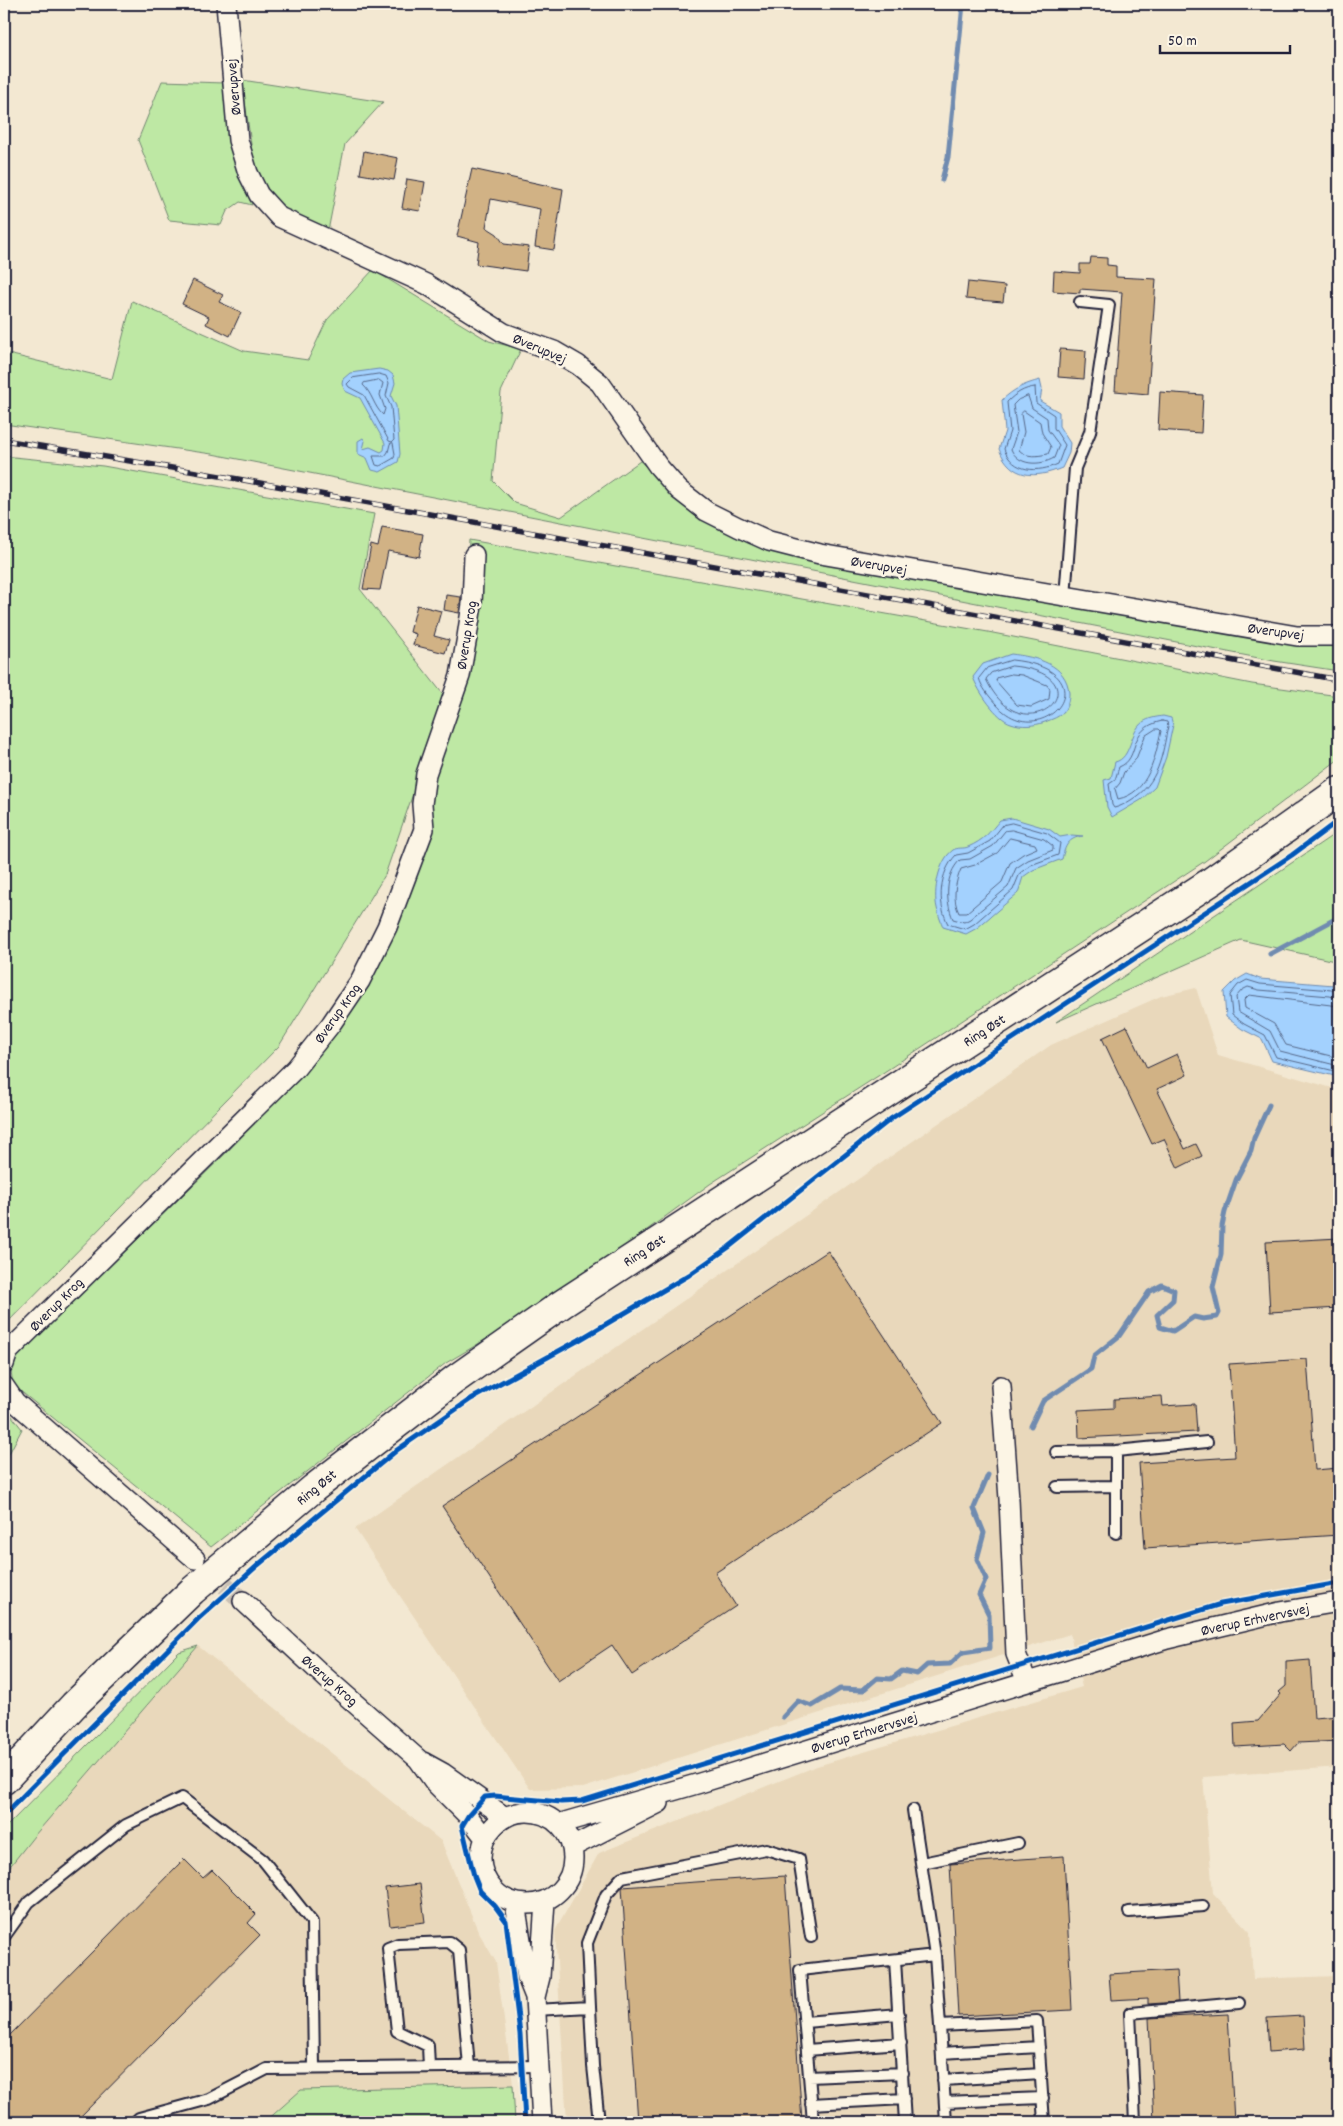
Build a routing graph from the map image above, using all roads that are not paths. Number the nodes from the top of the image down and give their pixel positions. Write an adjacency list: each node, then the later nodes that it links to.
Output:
1 (226, 4): 4 (street, Øverupvej)
2 (1080, 302): 4 (lane)
3 (474, 555): 7 (street, Øverup Krog)
4 (1065, 597): 5 (street, Øverupvej)
5 (1339, 636)
6 (1339, 791): 21 (main road, Ring Øst)
7 (4, 1364)
8 (4, 1386): 16 (street)
9 (1001, 1386): 19 (street)
10 (1207, 1442): 11 (lane)
11 (1116, 1451): 12 (lane); 13 (lane)
12 (1056, 1452)
13 (1116, 1486): 14 (lane); 15 (lane)
14 (1057, 1487)
15 (1116, 1533)
16 (195, 1559)
17 (243, 1601): 20 (street, Øverup Krog)
18 (1339, 1602): 19 (street, Øverup Erhvervsvej)
19 (1027, 1682): 22 (street, Øverup Erhvervsvej)
20 (418, 1759): 24 (street, Øverup Krog); 26 (street, Øverup Krog)
21 (4, 1780)
22 (700, 1783): 25 (street, Øverup Erhvervsvej); 28 (street, Øverup Erhvervsvej)
23 (913, 1810): 29 (lane)
24 (506, 1817): 25 (street); 26 (street)
25 (558, 1824): 28 (street)
26 (485, 1838): 31 (street)
27 (1018, 1843): 29 (lane)
28 (572, 1847): 30 (street)
29 (922, 1863): 36 (lane)
30 (545, 1900): 31 (street); 38 (street)
31 (515, 1903): 38 (street)
32 (1203, 1906): 33 (lane)
33 (1128, 1912)
34 (4, 1937): 51 (lane)
35 (810, 1937): 40 (lane)
36 (935, 1955): 37 (lane); 43 (lane)
37 (895, 1960): 41 (lane); 42 (lane)
38 (535, 2003): 40 (lane); 48 (street)
39 (1239, 2003): 67 (lane)
40 (590, 2007): 62 (lane)
41 (899, 2014): 42 (lane); 44 (lane)
42 (805, 2022): 46 (lane)
43 (940, 2026): 45 (lane); 47 (lane)
44 (901, 2043): 46 (lane); 52 (lane)
45 (1039, 2047): 47 (lane); 53 (lane)
46 (807, 2050): 54 (lane)
47 (942, 2052): 55 (lane)
48 (538, 2066): 50 (lane); 61 (street)
49 (429, 2067): 50 (lane); 50 (lane); 51 (lane)
50 (469, 2067)
51 (314, 2068): 60 (lane)
52 (903, 2073): 54 (lane); 56 (lane)
53 (1041, 2074): 55 (lane); 57 (lane)
54 (809, 2078): 59 (lane)
55 (943, 2080): 58 (lane)
56 (904, 2098): 59 (lane); 64 (lane)
57 (1043, 2098): 58 (lane); 66 (lane)
58 (945, 2102): 65 (lane)
59 (811, 2104): 63 (lane)
60 (135, 2122)
61 (542, 2122)
62 (598, 2122)
63 (813, 2122)
64 (906, 2122)
65 (946, 2122)
66 (1044, 2122)
67 (1135, 2122)

